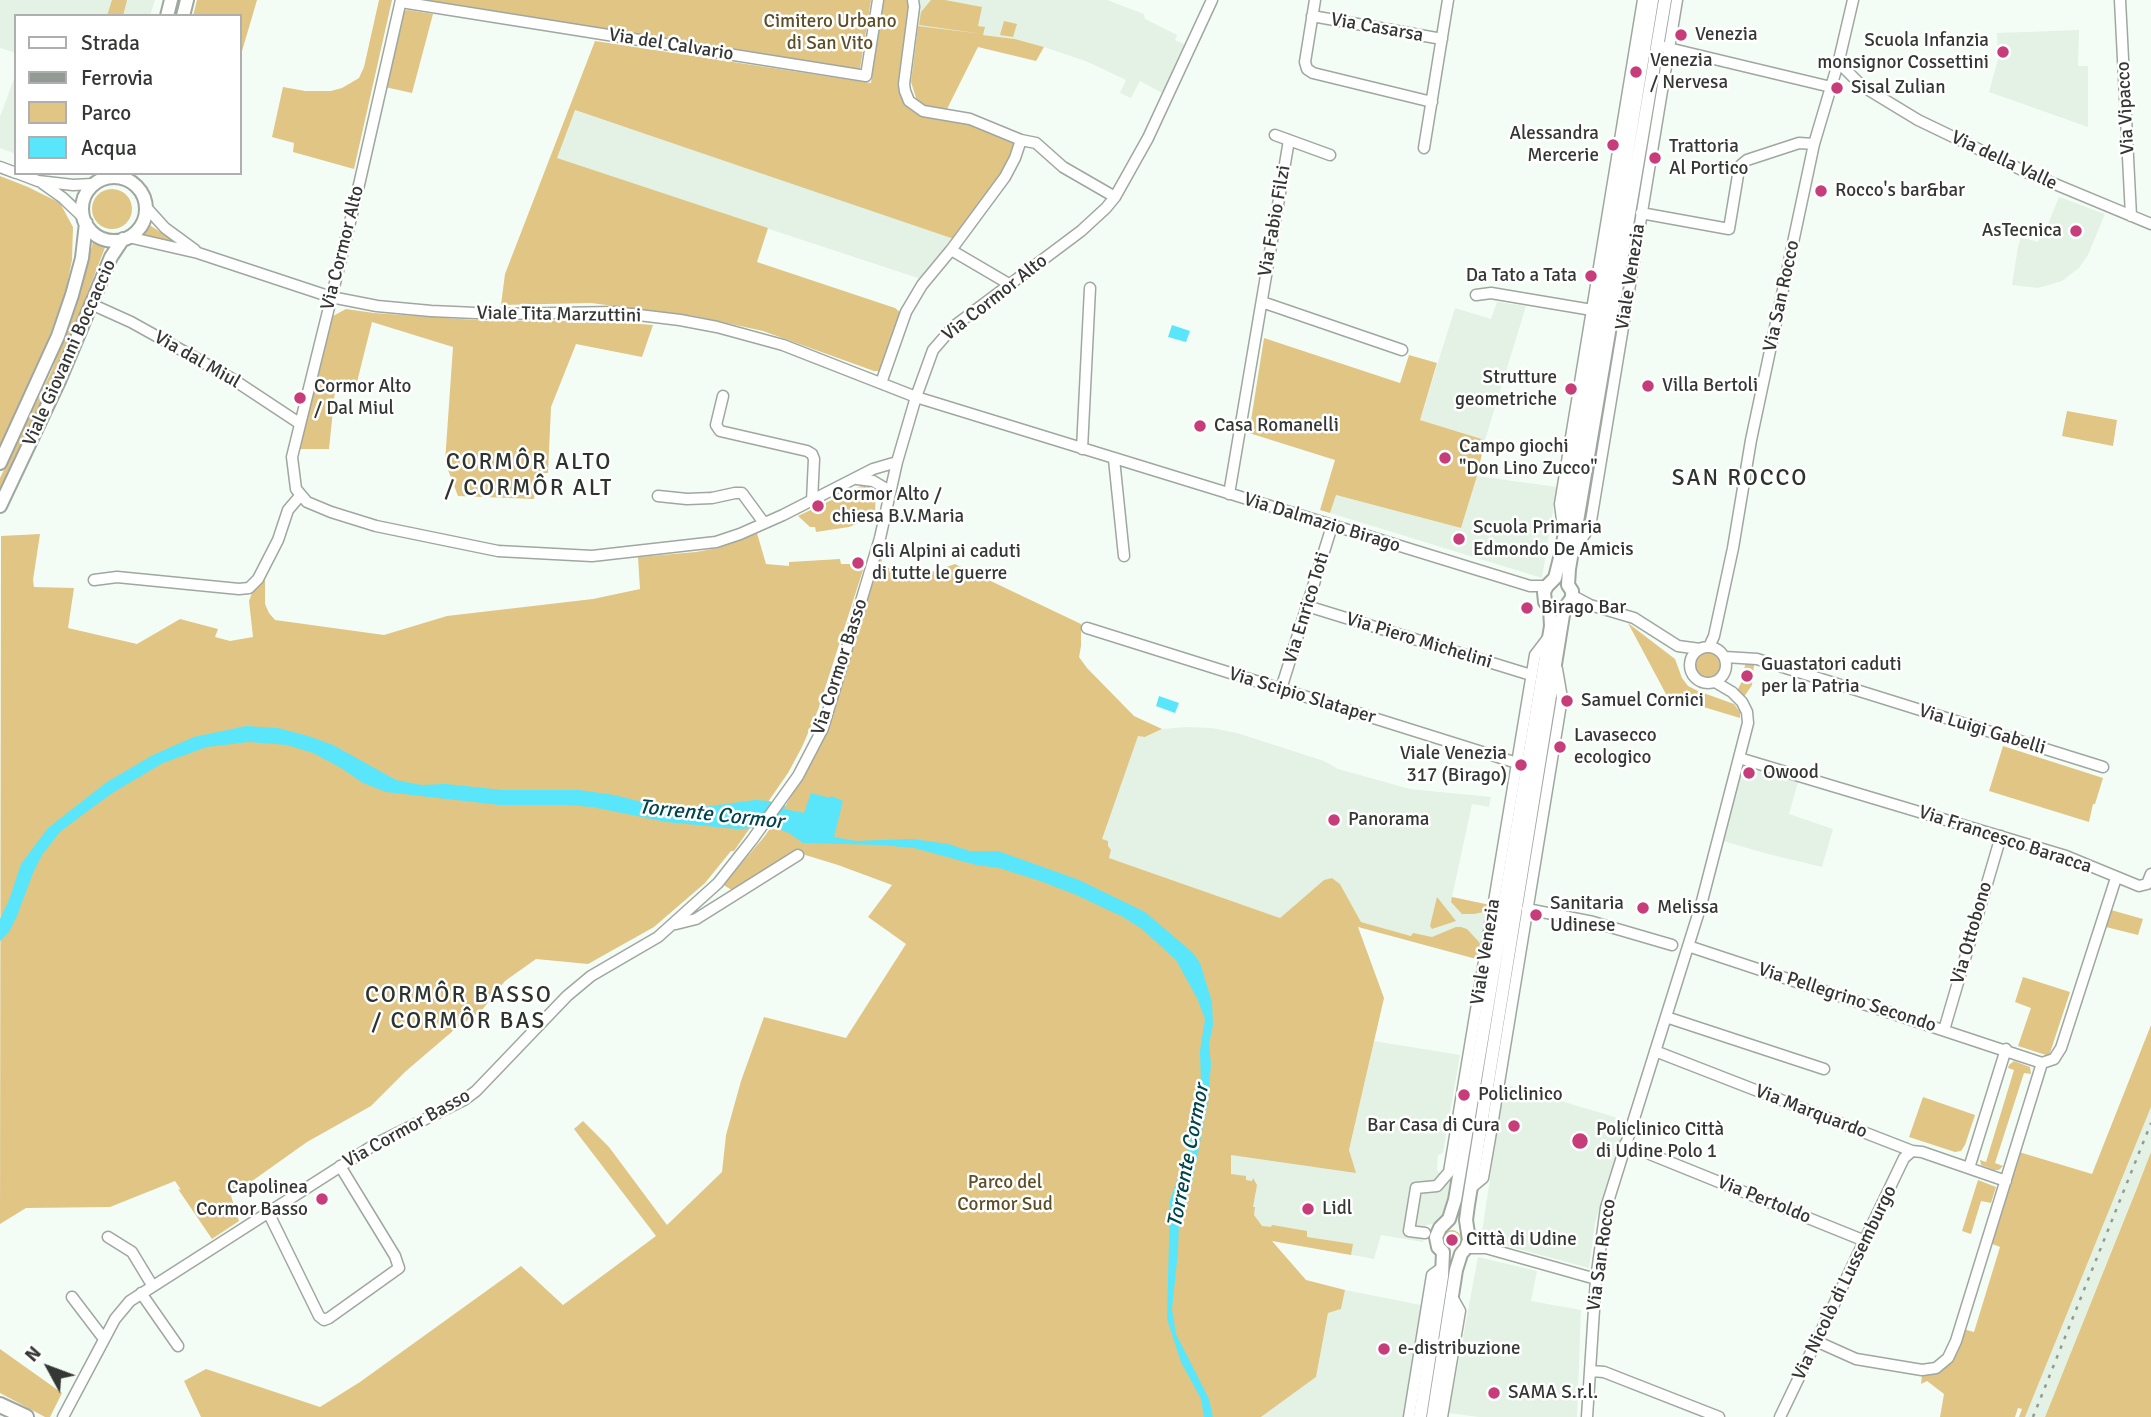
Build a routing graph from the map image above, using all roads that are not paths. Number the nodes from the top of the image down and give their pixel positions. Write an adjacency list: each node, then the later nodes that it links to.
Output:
1 (878, 0): 11 (street, Via del Calvario)
2 (1212, 0): 31 (street, Via Cormor Alto)
3 (1315, 0): 13 (street)
4 (1448, 0): 14 (street, Via Casarsa)
5 (1643, 0): 46 (street, Viale Venezia)
6 (1652, 0): 65 (main road, Viale Venezia)
7 (1665, 0): 15 (main road, Viale Venezia)
8 (1677, 0): 15 (street, Viale Venezia)
9 (1853, 0): 16 (street, Via San Rocco)
10 (2120, 0): 34 (street, Via Vipacco)
11 (401, 1): 43 (street, Via Cormor Alto)
12 (913, 1): 21 (street)
13 (1312, 16): 14 (street, Via Casarsa); 19 (street)
14 (1442, 39): 19 (street, Via Casarsa)
15 (1663, 47): 17 (street, Via della Valle); 33 (street, Viale Venezia); 66 (main road, Viale Venezia)
16 (1839, 60): 17 (street, Via San Rocco); 18 (street, Via della Valle)
17 (1832, 82): 18 (street, Via della Valle); 23 (street, Via San Rocco)
18 (1862, 86): 34 (street, Via della Valle)
19 (1432, 103): 24 (street, Via Casarsa)
20 (1275, 135): 22 (street, Via Fabio Filzi)
21 (1021, 140): 31 (street); 38 (street)
22 (1289, 140): 25 (street, Via Fabio Filzi); 44 (street, Via Fabio Filzi)
23 (1814, 144): 33 (street); 75 (street, Via San Rocco)
24 (1424, 148)
25 (1330, 155)
26 (22, 175): 29 (street)
27 (142, 175): 30 (main road)
28 (102, 179): 29 (street); 30 (main road); 35 (main road)
29 (38, 181): 35 (street)
30 (142, 194): 32 (main road)
31 (1115, 198): 40 (street, Via Cormor Alto)
32 (146, 207): 37 (main road); 39 (street, Viale Tita Marzuttini)
33 (1641, 213): 66 (street, Viale Venezia)
34 (2131, 216): 36 (street, Via della Valle)
35 (85, 220): 37 (main road); 55 (main road, Viale Giovanni Boccaccio)
36 (2151, 224)
37 (126, 238): 39 (street, Viale Tita Marzuttini); 45 (main road, Viale Giovanni Boccaccio)
38 (951, 250): 40 (street); 48 (street)
39 (198, 253): 43 (street, Viale Tita Marzuttini)
40 (1009, 284): 50 (street, Via Cormor Alto)
41 (1090, 288): 52 (street)
42 (1476, 295): 46 (street)
43 (331, 297): 48 (street, Viale Tita Marzuttini); 51 (street, Via Cormor Alto)
44 (1262, 302): 47 (street, Via Fabio Filzi); 58 (street, Via Fabio Filzi)
45 (91, 304): 51 (street, Via dal Miul); 62 (main road, Viale Giovanni Boccaccio)
46 (1592, 310): 65 (street, Viale Venezia)
47 (1402, 350)
48 (881, 383): 50 (street, Viale Tita Marzuttini)
49 (723, 396): 61 (street)
50 (916, 397): 52 (street, Via Dalmazio Birago); 54 (street, Via Cormor Alto)
51 (299, 424): 59 (street, Via Cormor Alto)
52 (1082, 449): 53 (street, Via Dalmazio Birago)
53 (1114, 458): 58 (street, Via Dalmazio Birago); 67 (street)
54 (897, 462): 56 (street); 57 (street, Via Cormor Alto)
55 (0, 463)
56 (856, 479): 57 (street); 61 (street)
57 (890, 491): 89 (street, Via Cormor Basso)
58 (1229, 494): 64 (street, Via Dalmazio Birago)
59 (300, 496): 63 (street); 68 (street)
60 (658, 496): 63 (street)
61 (812, 500): 63 (street)
62 (0, 506)
63 (764, 523)
64 (1332, 526): 69 (street, Via Dalmazio Birago); 71 (street, Via Enrico Toti)
65 (1564, 538): 69 (main road, Viale Venezia)
66 (1574, 548): 70 (main road, Viale Venezia)
67 (1124, 556)
68 (94, 580)
69 (1548, 593): 70 (main road); 70 (main road); 73 (main road, Viale Venezia)
70 (1569, 598): 74 (street); 76 (main road, Viale Venezia)
71 (1307, 606): 79 (street, Via Piero Michelini); 80 (street, Via Enrico Toti)
72 (1087, 628): 80 (street, Via Scipio Slataper)
73 (1548, 638): 79 (street, Viale Venezia); 105 (main road, Viale Venezia)
74 (1678, 646): 75 (street); 77 (street)
75 (1708, 648): 77 (street); 78 (street)
76 (1556, 659): 88 (street, Viale Venezia); 103 (main road, Viale Venezia)
77 (1690, 666): 78 (street)
78 (1722, 670): 81 (street, Via San Rocco); 83 (street, Via Luigi Gabelli)
79 (1531, 675): 82 (street, Viale Venezia)
80 (1281, 690): 82 (street, Via Scipio Slataper)
81 (1739, 758): 84 (street, Via Francesco Baracca); 91 (street, Via San Rocco)
82 (1517, 763): 106 (street, Viale Venezia)
83 (2103, 767)
84 (2001, 836): 87 (street, Via Francesco Baracca); 93 (street, Via Ottobono)
85 (798, 855): 89 (street, Via Cormor Basso)
86 (2151, 874): 87 (street)
87 (2116, 878): 96 (street, Via Francesco Baracca)
88 (1527, 909): 90 (street); 103 (street, Viale Venezia)
89 (676, 924): 100 (street, Via Cormor Basso)
90 (1672, 945)
91 (1688, 946): 92 (street, Via San Rocco); 93 (street, Via Pellegrino Secondo)
92 (1666, 1017): 95 (street, Via San Rocco); 97 (street)
93 (1944, 1030): 94 (street, Via Pellegrino Secondo)
94 (2006, 1049): 96 (street, Via Pellegrino Secondo); 101 (street)
95 (1655, 1051): 98 (street, Via San Rocco); 99 (street, Via Marquardo)
96 (2042, 1063): 102 (street)
97 (1824, 1069)
98 (1625, 1144): 108 (street, Via Pertoldo); 112 (street, Via San Rocco)
99 (1912, 1151): 101 (street, Via Marquardo); 108 (street, Via Nicolò di Lussemburgo)
100 (340, 1166): 104 (street, Via Cormor Basso); 104 (street)
101 (1969, 1168): 102 (street)
102 (2006, 1181): 118 (street)
103 (1471, 1188): 109 (main road, Viale Venezia)
104 (268, 1212): 113 (street, Via Cormor Basso)
105 (1443, 1226): 106 (street, Viale Venezia); 109 (main road); 110 (main road, Viale Venezia)
106 (1424, 1233): 110 (street)
107 (108, 1237): 113 (street)
108 (1865, 1241): 118 (street, Via Nicolò di Lussemburgo)
109 (1466, 1243): 110 (main road); 112 (street); 115 (main road, Viale Venezia)
110 (1440, 1248): 111 (main road, Viale Venezia)
111 (1443, 1267): 124 (street, Viale Venezia); 125 (main road, Viale Venezia)
112 (1596, 1279): 120 (street, Via San Rocco)
113 (152, 1285): 114 (street, Via Cormor Basso)
114 (141, 1293): 117 (street, Via Cormor Basso); 119 (street)
115 (1451, 1295): 126 (main road, Viale Venezia); 127 (street, Viale Venezia)
116 (72, 1297): 117 (street)
117 (104, 1339): 123 (street, Via Cormor Basso)
118 (1818, 1342): 130 (street, Via Nicolò di Lussemburgo)
119 (177, 1346)
120 (1591, 1371): 128 (street, Via San Rocco); 129 (street)
121 (0, 1405): 122 (highway)
122 (26, 1417)
123 (63, 1417)
124 (1409, 1417)
125 (1420, 1417)
126 (1433, 1417)
127 (1442, 1417)
128 (1587, 1417)
129 (1719, 1417)
130 (1780, 1417)

